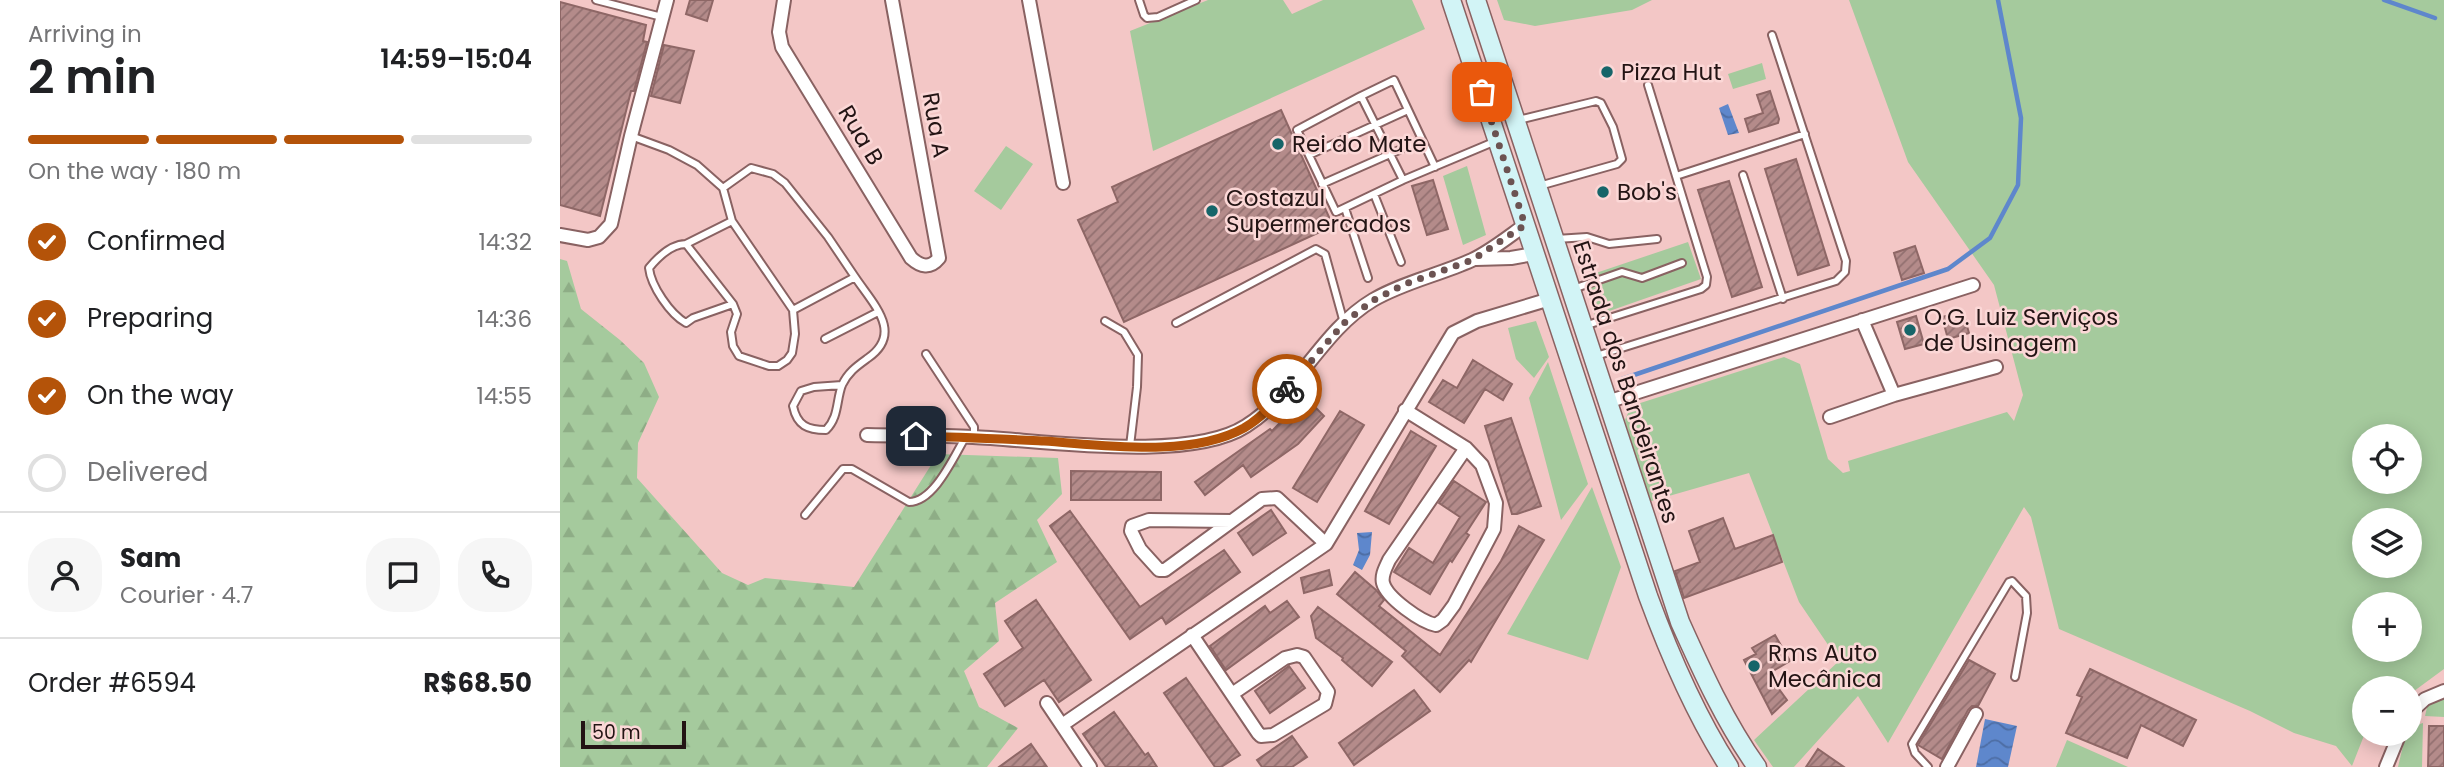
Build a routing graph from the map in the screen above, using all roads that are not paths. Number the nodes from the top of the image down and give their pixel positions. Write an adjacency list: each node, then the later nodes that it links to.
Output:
1 (596, 0): 10 (lane)
2 (667, 0): 10 (street)
3 (784, 0): 40 (street, Rua B)
4 (892, 0): 40 (street, Rua A)
5 (1029, 0): 27 (street)
6 (1139, 0): 7 (lane)
7 (1196, 0)
8 (1451, 0): 19 (main road, Estrada dos Bandeirantes)
9 (1476, 0): 15 (main road, Estrada dos Bandeirantes)
10 (663, 17): 18 (street)
11 (1772, 35): 17 (lane)
12 (1648, 85): 25 (lane)
13 (1361, 96): 14 (lane); 16 (lane); 22 (lane)
14 (1408, 110): 16 (lane); 20 (lane)
15 (1516, 120): 29 (main road, Estrada dos Bandeirantes); 29 (lane)
16 (1375, 124): 21 (lane); 22 (lane)
17 (1805, 134): 25 (lane); 49 (lane)
18 (631, 136): 30 (lane); 35 (street)
19 (1499, 140): 23 (lane); 34 (main road, Estrada dos Bandeirantes)
20 (1422, 141): 21 (lane); 23 (lane)
21 (1389, 153): 26 (lane); 28 (lane)
22 (1309, 155): 28 (lane)
23 (1435, 167): 26 (lane)
24 (1743, 174): 49 (lane)
25 (1676, 176): 57 (lane)
26 (1403, 180): 31 (lane)
27 (1063, 183)
28 (1322, 184): 32 (lane)
29 (1537, 187): 36 (main road, Estrada dos Bandeirantes)
30 (723, 188): 33 (lane); 44 (lane)
31 (1374, 194): 32 (lane); 42 (lane)
32 (1345, 208): 45 (lane)
33 (732, 221): 38 (lane); 51 (lane)
34 (1525, 225): 39 (main road, Estrada dos Bandeirantes); 41 (street)
35 (560, 236)
36 (1554, 239): 37 (lane); 47 (main road, Estrada dos Bandeirantes)
37 (1657, 239)
38 (686, 244): 50 (lane); 50 (lane)
39 (1534, 254): 41 (street); 48 (main road, Estrada dos Bandeirantes)
40 (939, 258)
41 (1472, 260): 56 (street)
42 (1401, 262)
43 (1682, 263): 47 (lane)
44 (855, 277): 51 (lane); 52 (lane)
45 (1368, 278)
46 (1973, 285): 53 (street)
47 (1571, 289): 57 (main road, Estrada dos Bandeirantes)
48 (1550, 299): 65 (street); 84 (main road, Estrada dos Bandeirantes)
49 (1783, 299): 60 (lane)
50 (733, 304): 51 (lane)
51 (793, 310)
52 (878, 312): 58 (lane); 62 (lane)
53 (1862, 320): 63 (street); 64 (street)
54 (1105, 321): 69 (lane)
55 (1177, 323): 56 (lane)
56 (1344, 323): 69 (street)
57 (1583, 326): 60 (main road, Estrada dos Bandeirantes)
58 (825, 339)
59 (926, 354): 68 (lane)
60 (1593, 357): 64 (main road, Estrada dos Bandeirantes)
61 (1996, 367): 63 (street)
62 (842, 385): 62 (lane)
63 (1894, 395): 66 (street)
64 (1607, 402): 85 (main road, Estrada dos Bandeirantes)
65 (1405, 410): 70 (street); 73 (street)
66 (1830, 417)
67 (867, 435): 68 (street)
68 (970, 437): 69 (street); 71 (lane)
69 (1130, 446)
70 (1465, 448): 70 (street)
71 (805, 516)
72 (1231, 521): 72 (street); 73 (street)
73 (1326, 544): 74 (street)
74 (1192, 635): 77 (street); 81 (street)
75 (2015, 677): 86 (lane)
76 (2444, 691): 78 (street)
77 (1232, 694): 77 (street)
78 (2422, 702)
79 (1047, 704): 81 (street)
80 (1976, 714): 87 (street)
81 (1062, 725): 83 (street)
82 (2394, 746): 88 (street)
83 (1090, 767)
84 (1729, 767)
85 (1757, 767)
86 (1928, 767)
87 (1947, 767)
88 (2386, 767)

